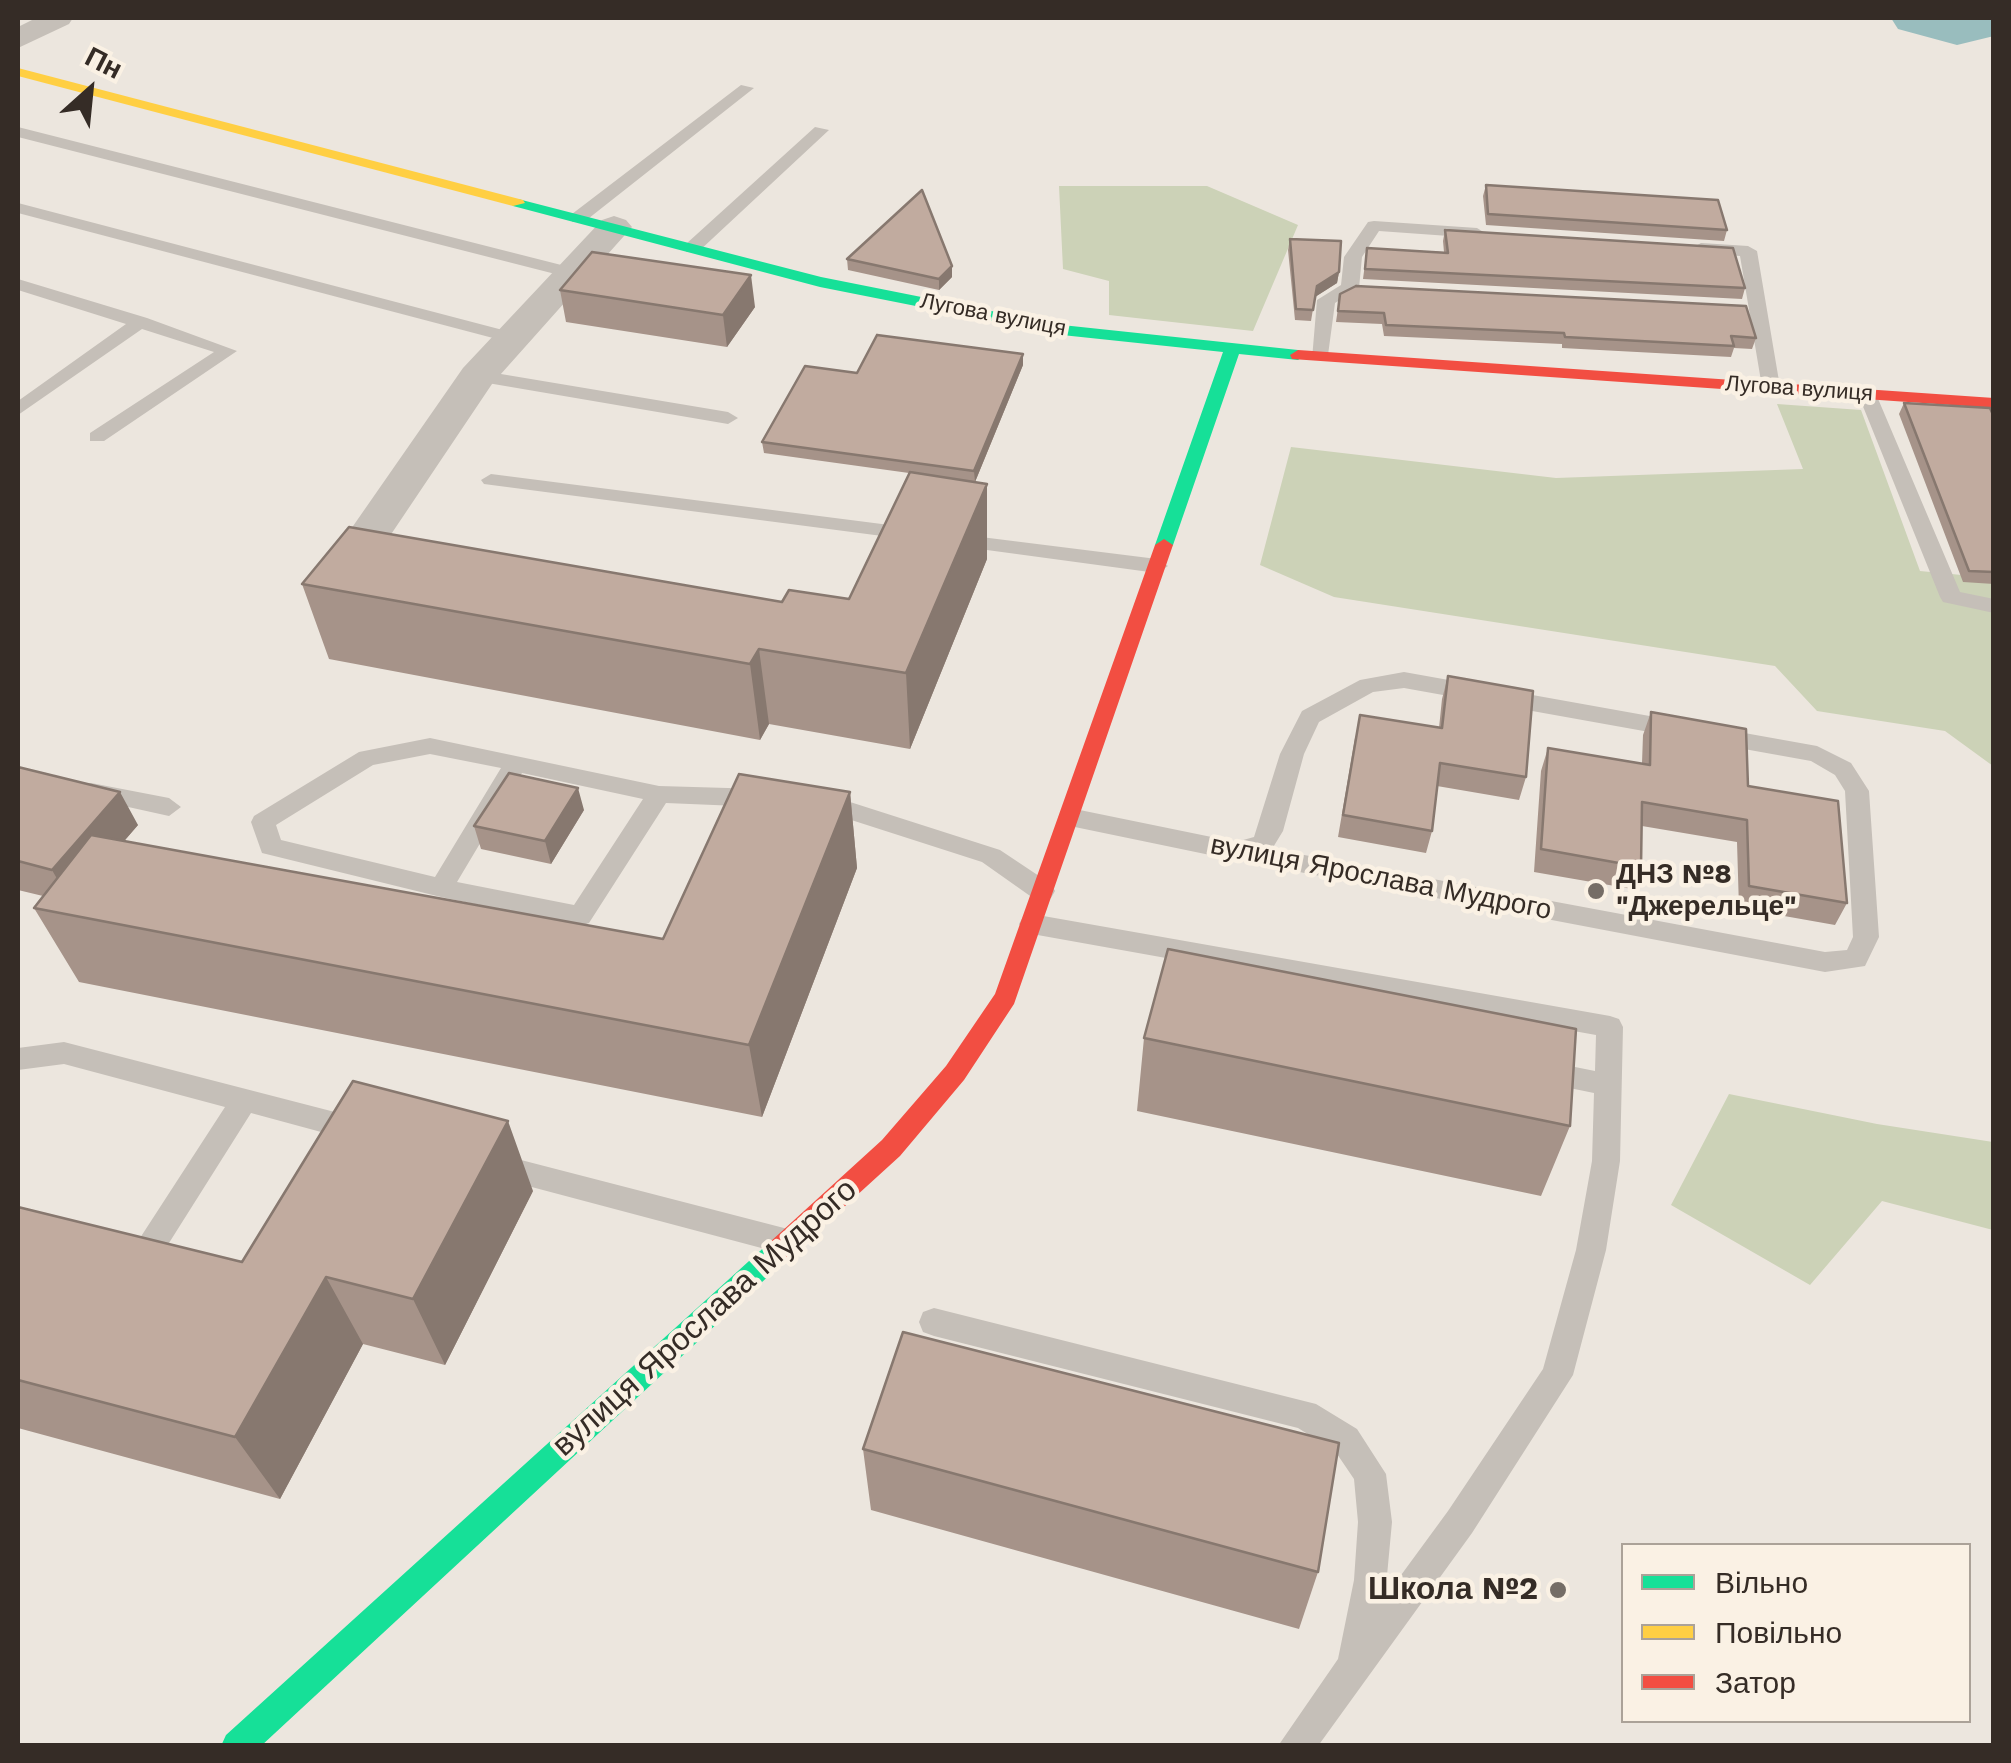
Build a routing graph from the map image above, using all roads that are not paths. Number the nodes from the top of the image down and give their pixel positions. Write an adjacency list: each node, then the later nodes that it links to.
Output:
1 (58, 18): 2 (street)
2 (18, 39)
3 (18, 72): 8 (street, Лугова вулиця)
4 (746, 88): 8 (lane)
5 (821, 130): 11 (lane)
6 (18, 132): 12 (lane)
7 (18, 208): 15 (lane)
8 (596, 223): 11 (street, Лугова вулиця); 12 (street)
9 (1492, 234): 17 (lane)
10 (1689, 247): 19 (lane)
11 (692, 248): 16 (street, Лугова вулиця)
12 (571, 274): 15 (street)
13 (18, 284): 14 (lane)
14 (141, 322): 22 (lane); 24 (lane)
15 (512, 338): 18 (street)
16 (1232, 350): 17 (street, Лугова вулиця); 26 (street, вулиця Ярослава Мудрого)
17 (1319, 356): 19 (street, Лугова вулиця)
18 (477, 376): 23 (lane); 27 (street)
19 (1771, 387): 20 (street, Лугова вулиця)
20 (1867, 394): 21 (street, Лугова вулиця); 28 (lane)
21 (1994, 402)
22 (18, 408)
23 (728, 418)
24 (98, 436)
25 (491, 480): 26 (lane)
26 (1157, 566): 33 (street, вулиця Ярослава Мудрого)
27 (341, 574)
28 (1994, 606)
29 (516, 763): 31 (lane); 35 (lane); 35 (lane)
30 (74, 788): 32 (lane)
31 (659, 794): 35 (lane); 36 (lane)
32 (169, 807)
33 (1070, 817): 34 (lane, вулиця Ярослава Мудрого); 36 (street, вулиця Ярослава Мудрого)
34 (1234, 851)
35 (440, 888)
36 (1042, 892): 37 (street, вулиця Ярослава Мудрого)
37 (1032, 924): 40 (lane); 47 (street, вулиця Ярослава Мудрого)
38 (18, 1059): 41 (lane)
39 (1508, 1064): 40 (lane)
40 (1609, 1085): 51 (lane)
41 (244, 1100): 42 (lane); 48 (lane)
42 (339, 1125): 43 (lane); 44 (lane)
43 (394, 1140)
44 (322, 1158)
45 (468, 1159): 47 (lane)
46 (91, 1239): 48 (lane)
47 (789, 1242): 52 (street, вулиця Ярослава Мудрого)
48 (146, 1252): 49 (lane)
49 (183, 1264)
50 (934, 1322): 51 (lane)
51 (1354, 1668): 53 (lane)
52 (238, 1746)
53 (1296, 1746)

